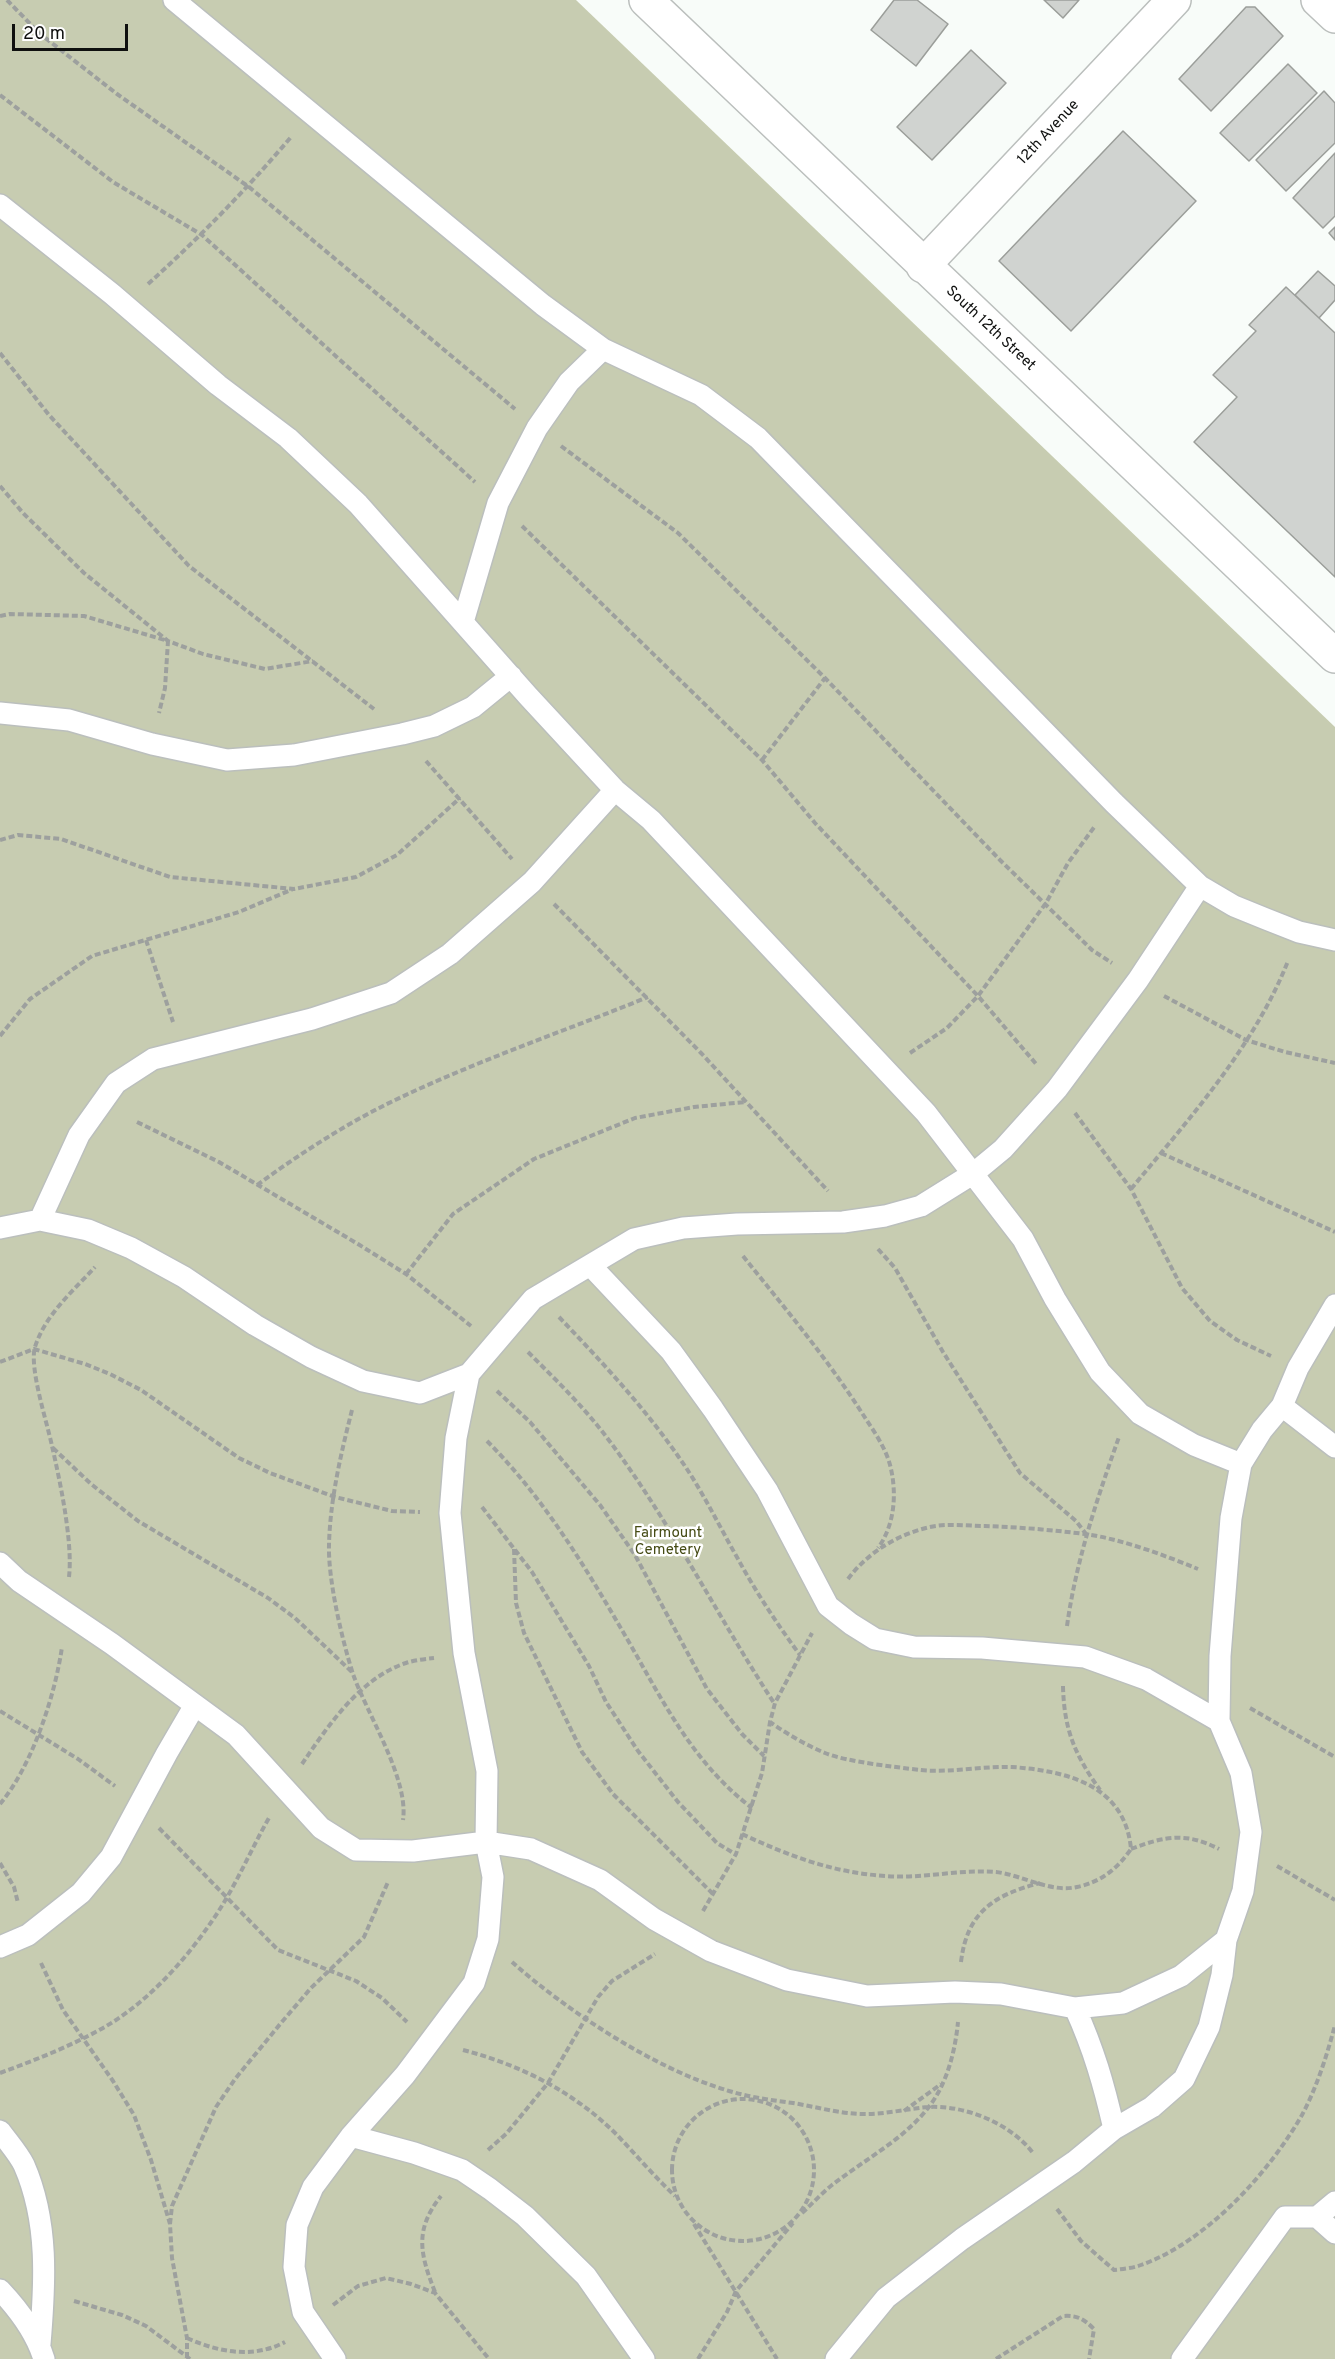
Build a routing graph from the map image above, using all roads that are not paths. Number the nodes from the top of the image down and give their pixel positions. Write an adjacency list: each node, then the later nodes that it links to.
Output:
1 (174, 0): 8 (lane)
2 (646, 0): 7 (street, South 12th Street)
3 (1174, 0): 7 (street, 12th Avenue)
4 (1318, 0): 5 (street)
5 (1335, 16)
6 (0, 205): 9 (lane)
7 (923, 266): 10 (street, South 12th Street)
8 (603, 348): 9 (lane); 14 (lane)
9 (463, 622): 11 (lane)
10 (1335, 656)
11 (511, 676): 12 (lane); 13 (lane)
12 (0, 712)
13 (615, 790): 16 (lane); 17 (lane)
14 (1200, 886): 15 (lane); 16 (lane)
15 (1335, 940)
16 (974, 1173): 19 (lane); 24 (lane)
17 (40, 1220): 18 (lane); 21 (lane)
18 (0, 1228)
19 (591, 1266): 21 (lane); 27 (lane)
20 (1335, 1305): 22 (lane)
21 (469, 1374): 28 (lane)
22 (1282, 1406): 23 (lane); 24 (lane)
23 (1335, 1447)
24 (1241, 1464): 27 (lane)
25 (0, 1563): 26 (lane)
26 (195, 1705): 28 (lane); 30 (lane)
27 (1219, 1721): 29 (lane)
28 (486, 1842): 31 (lane); 34 (lane)
29 (1226, 1940): 31 (lane); 32 (lane)
30 (0, 1947)
31 (1075, 2008): 32 (lane)
32 (1114, 2129): 42 (lane)
33 (0, 2131): 39 (lane)
34 (351, 2136): 40 (lane); 41 (lane)
35 (1335, 2202): 36 (lane)
36 (1317, 2217): 37 (lane); 43 (lane)
37 (1335, 2233)
38 (0, 2290): 39 (lane)
39 (42, 2352)
40 (335, 2359)
41 (644, 2359)
42 (836, 2359)
43 (1182, 2359)

